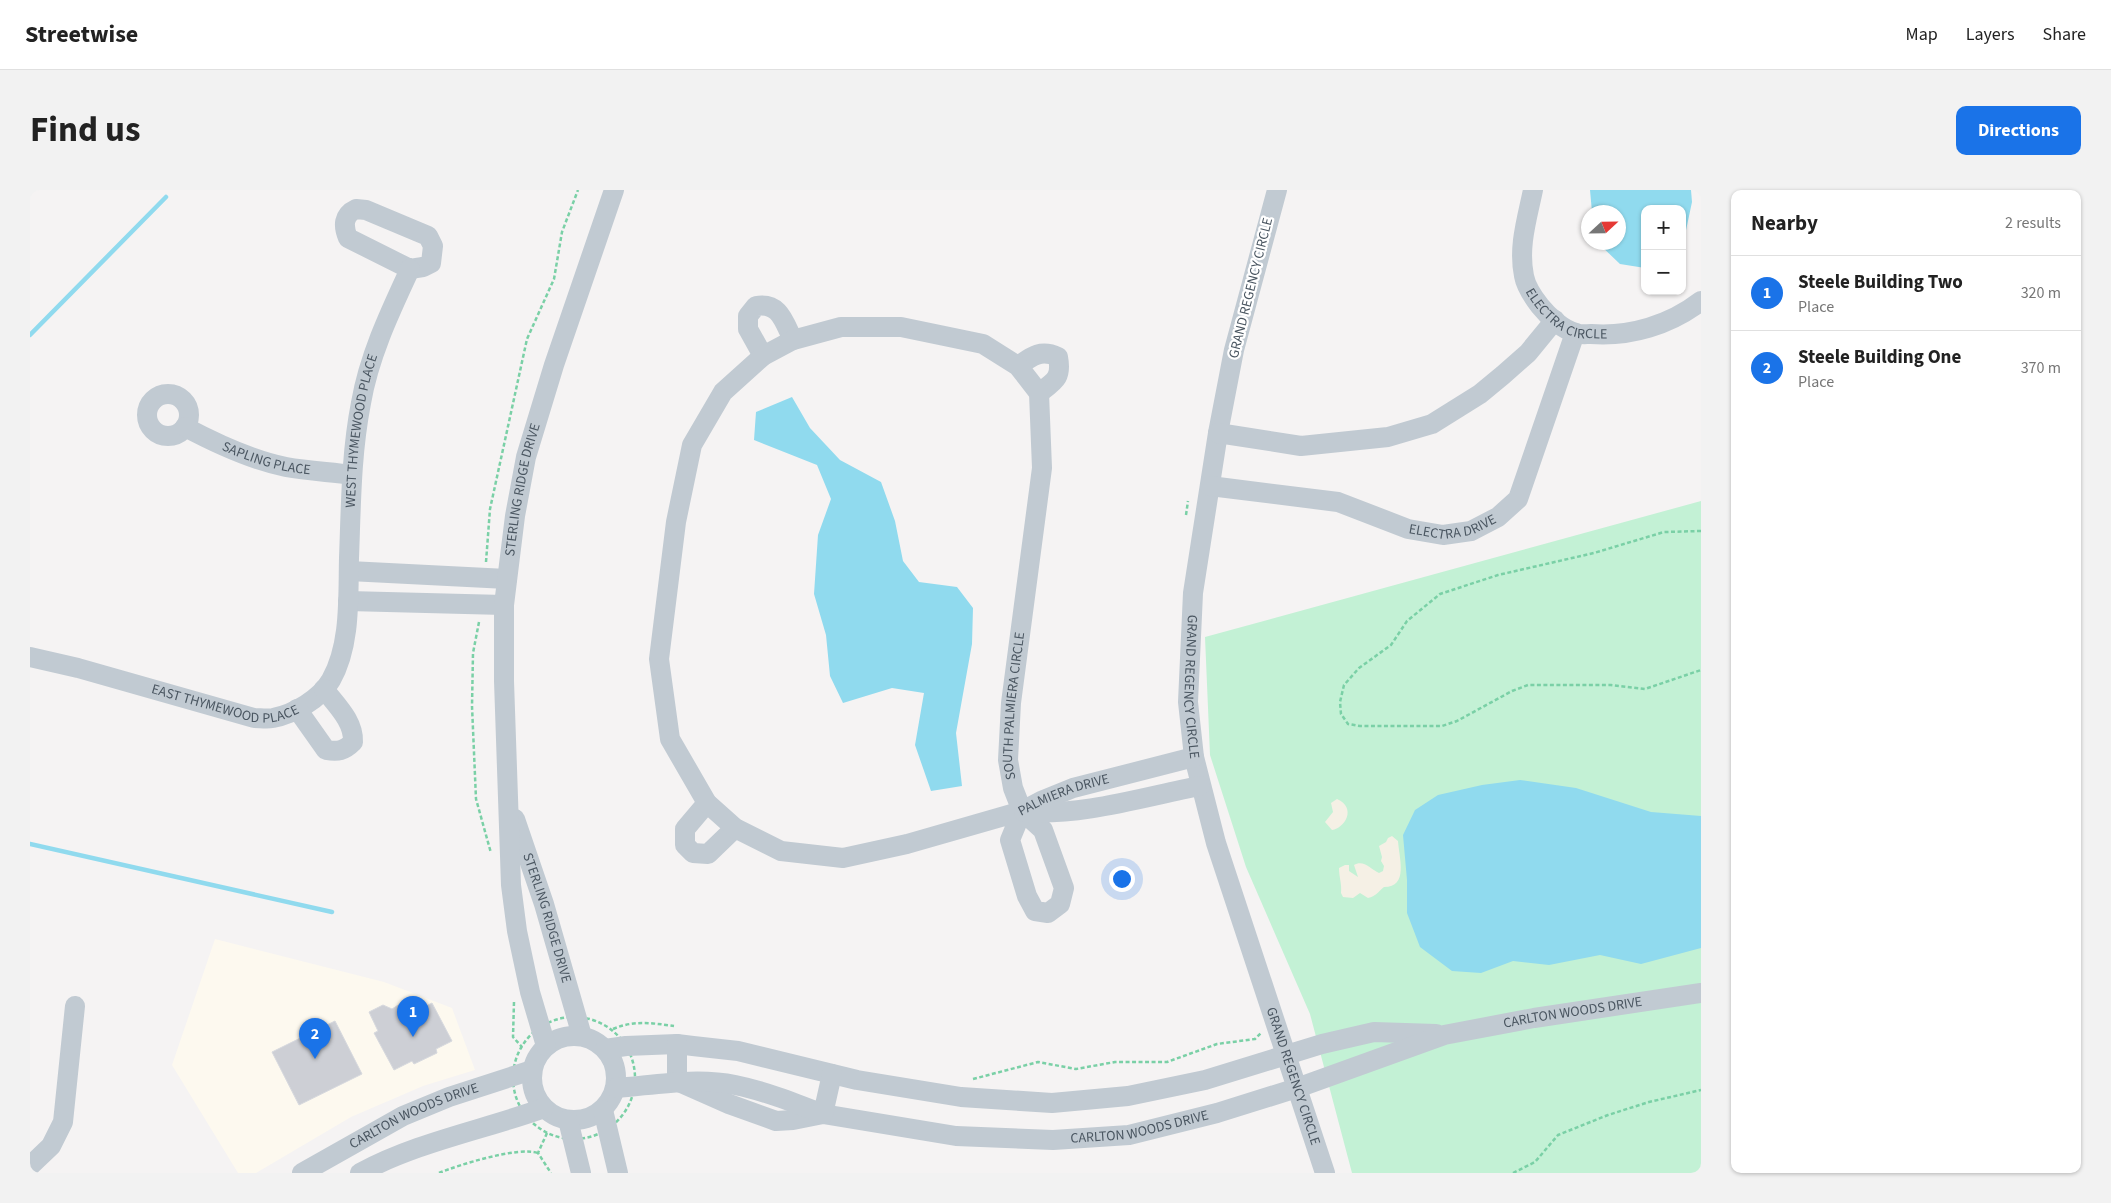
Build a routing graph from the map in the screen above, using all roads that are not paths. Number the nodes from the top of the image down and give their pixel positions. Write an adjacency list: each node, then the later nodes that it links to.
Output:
1 (614, 190): 17 (street, STERLING RIDGE DRIVE)
2 (1276, 190): 13 (street, GRAND REGENCY CIRCLE)
3 (1533, 190): 6 (street, ELECTRA CIRCLE)
4 (410, 269): 14 (street, WEST THYMEWOOD PLACE)
5 (1701, 301): 7 (street, ELECTRA CIRCLE)
6 (1555, 320): 7 (street, ELECTRA CIRCLE); 13 (street)
7 (1575, 333): 15 (street, ELECTRA DRIVE)
8 (793, 340): 9 (street); 9 (street); 10 (street)
9 (763, 356): 26 (street)
10 (1018, 366): 11 (street); 11 (street)
11 (1039, 392): 27 (street, SOUTH PALMIERA CIRCLE)
12 (185, 428): 14 (street, SAPLING PLACE)
13 (1218, 433): 15 (street, GRAND REGENCY CIRCLE)
14 (352, 474): 16 (street, WEST THYMEWOOD PLACE)
15 (1210, 486): 23 (street, GRAND REGENCY CIRCLE)
16 (349, 571): 17 (street); 18 (street, WEST THYMEWOOD PLACE)
17 (507, 579): 19 (street, STERLING RIDGE DRIVE)
18 (348, 601): 19 (street); 21 (street, EAST THYMEWOOD PLACE)
19 (504, 605): 25 (street, STERLING RIDGE DRIVE)
20 (30, 657): 22 (street, EAST THYMEWOOD PLACE)
21 (324, 689): 22 (street, EAST THYMEWOOD PLACE); 22 (street)
22 (297, 709)
23 (1194, 757): 24 (street, GRAND REGENCY CIRCLE); 27 (street, PALMIERA DRIVE)
24 (1200, 786): 27 (street, PALMIERA DRIVE); 36 (street, GRAND REGENCY CIRCLE)
25 (509, 801): 31 (street, STERLING RIDGE DRIVE); 33 (street, STERLING RIDGE DRIVE)
26 (707, 803): 28 (street); 28 (street)
27 (1022, 812): 28 (street)
28 (735, 828)
29 (1701, 993): 32 (street, CARLTON WOODS DRIVE)
30 (75, 1006): 46 (street)
31 (579, 1026): 33 (street); 35 (street)
32 (1444, 1035): 36 (street, CARLTON WOODS DRIVE); 41 (street, CARLTON WOODS DRIVE)
33 (543, 1037): 37 (street)
34 (677, 1044): 35 (street, CARLTON WOODS DRIVE); 38 (street, CARLTON WOODS DRIVE); 39 (street)
35 (605, 1049): 40 (street)
36 (1286, 1055): 38 (street, CARLTON WOODS DRIVE); 41 (street, GRAND REGENCY CIRCLE)
37 (532, 1070): 42 (street); 47 (street, CARLTON WOODS DRIVE)
38 (832, 1074): 43 (street)
39 (677, 1081): 40 (street, CARLTON WOODS DRIVE); 43 (street, CARLTON WOODS DRIVE)
40 (625, 1087): 44 (street)
41 (1297, 1088): 43 (street, CARLTON WOODS DRIVE); 51 (street, GRAND REGENCY CIRCLE)
42 (535, 1112): 45 (street); 48 (street, CARLTON WOODS DRIVE)
43 (823, 1114)
44 (605, 1120): 45 (street); 50 (street)
45 (570, 1129): 49 (street)
46 (30, 1166)
47 (302, 1173)
48 (360, 1173)
49 (581, 1173)
50 (618, 1173)
51 (1325, 1173)

